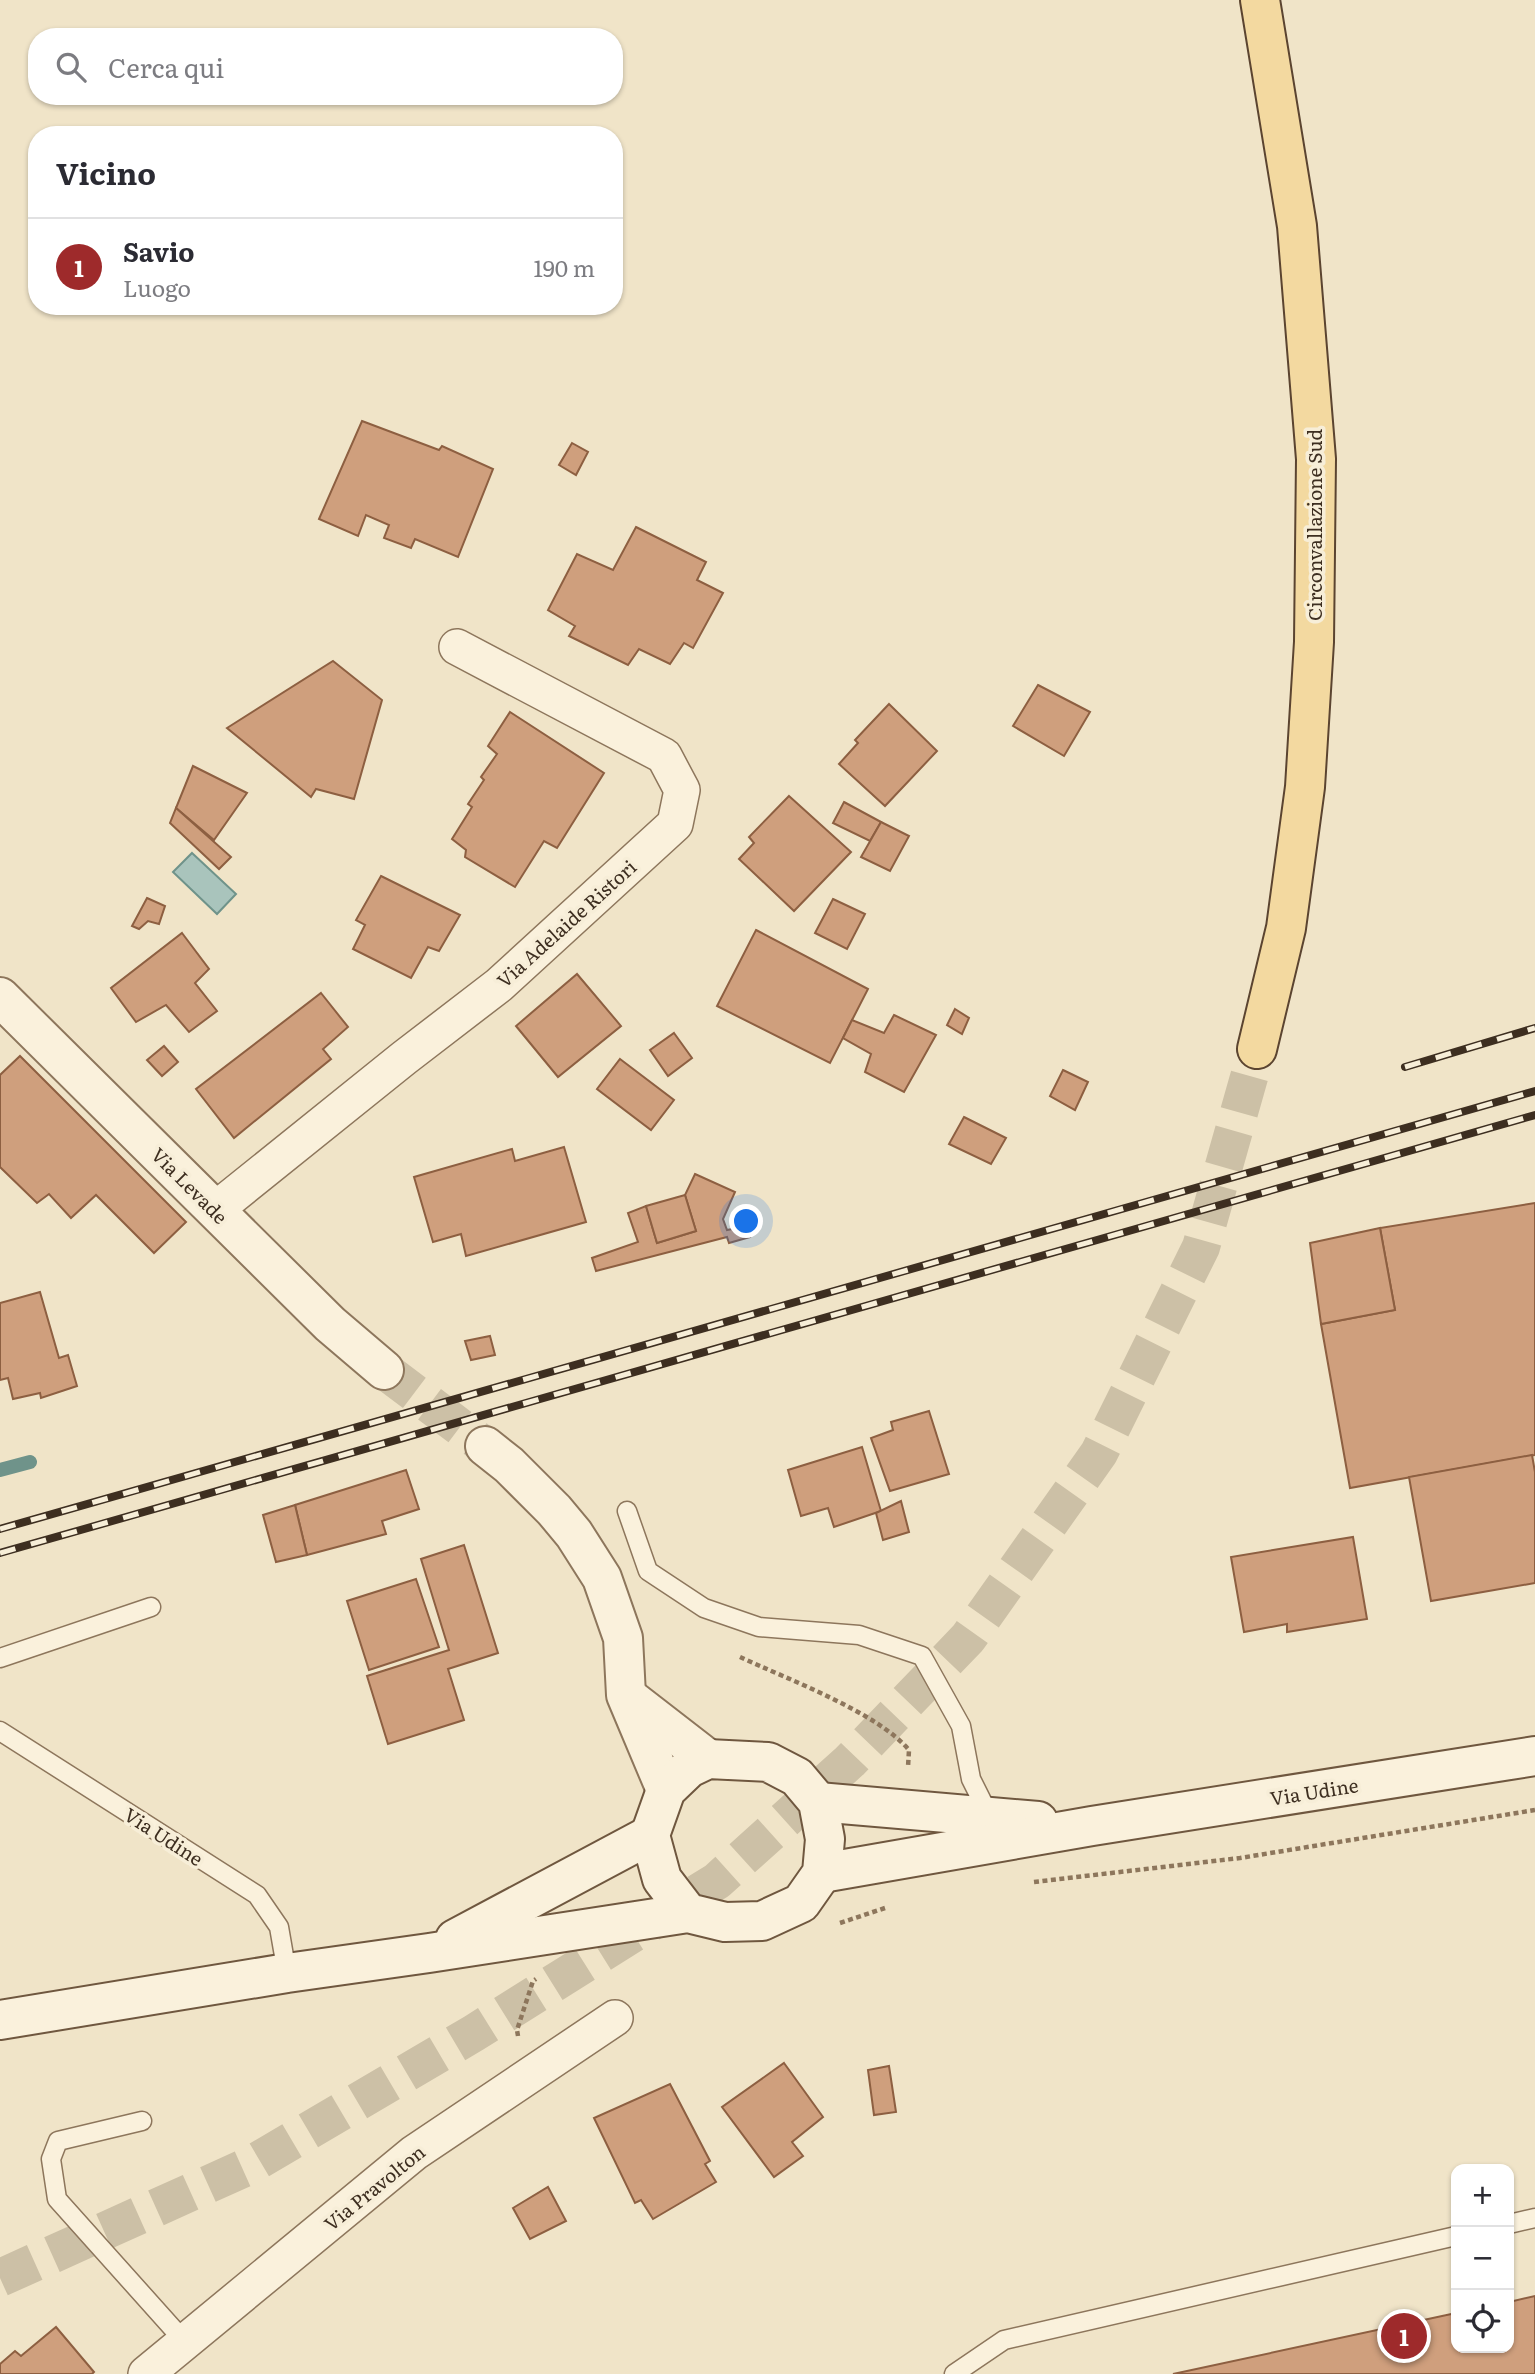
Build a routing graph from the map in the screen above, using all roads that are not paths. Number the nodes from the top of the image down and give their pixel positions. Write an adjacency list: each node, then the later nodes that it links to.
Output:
1 (1260, 0): 4 (main road, Circonvallazione Sud)
2 (457, 647): 5 (street, Via Adelaide Ristori)
3 (0, 997): 5 (main road, Via Levade)
4 (1257, 1049)
5 (215, 1210): 6 (main road, Via Levade)
6 (384, 1370)
7 (485, 1446): 11 (main road)
8 (627, 1511): 17 (lane)
9 (151, 1607): 10 (lane)
10 (0, 1658)
11 (626, 1695): 14 (main road); 15 (main road)
12 (0, 1731): 23 (lane, Via Udine)
13 (1535, 1756): 18 (main road, Via Udine)
14 (708, 1759): 15 (main road); 16 (main road)
15 (666, 1790): 19 (main road)
16 (818, 1801): 17 (main road); 20 (main road)
17 (990, 1817): 18 (main road)
18 (1092, 1826): 20 (main road)
19 (650, 1835): 21 (main road); 22 (main road)
20 (822, 1873): 21 (main road)
21 (688, 1913): 22 (main road)
22 (429, 1953): 23 (main road)
23 (287, 1973): 25 (main road)
24 (615, 2018): 30 (street, Via Pravolton)
25 (0, 2020)
26 (142, 2121): 30 (lane)
27 (1535, 2218): 28 (lane)
28 (1514, 2223)
29 (1451, 2237): 32 (lane)
30 (185, 2342): 31 (street, Via Pravolton)
31 (146, 2374)
32 (954, 2374)

